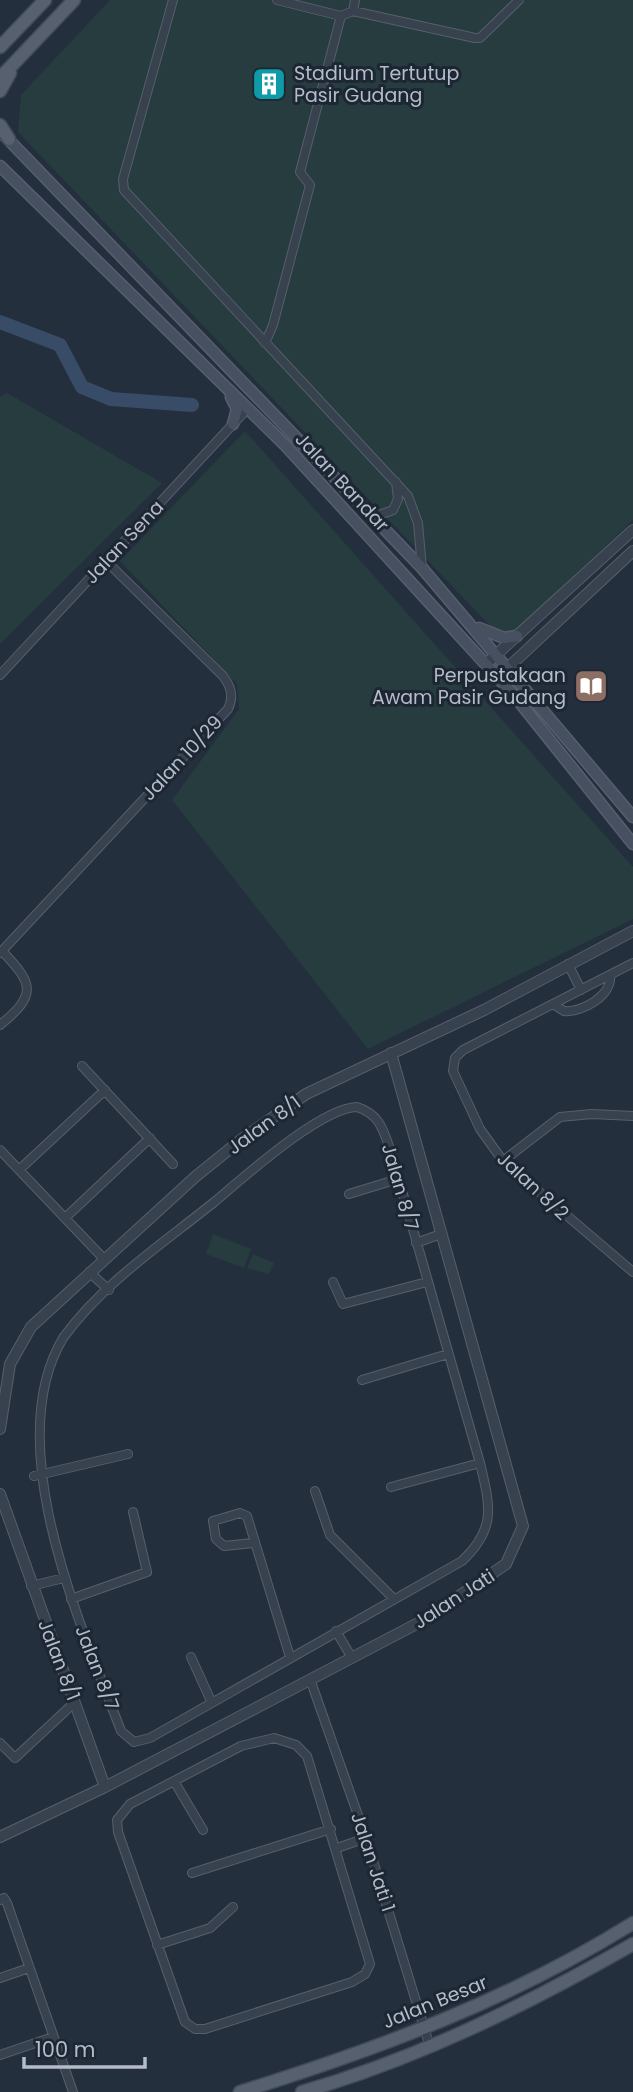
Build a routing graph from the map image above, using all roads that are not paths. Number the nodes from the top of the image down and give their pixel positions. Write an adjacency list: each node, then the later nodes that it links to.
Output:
1 (45, 0): 9 (main road)
2 (74, 0): 10 (main road)
3 (173, 0): 15 (street)
4 (277, 0): 8 (street)
5 (355, 0): 7 (street)
6 (519, 0): 7 (street)
7 (353, 10): 8 (street)
8 (341, 16): 15 (street)
9 (0, 47)
10 (17, 60): 11 (main road); 12 (main road)
11 (0, 78)
12 (0, 92)
13 (3, 132): 16 (main road, Jalan Bandar)
14 (0, 166): 17 (main road, Jalan Bandar)
15 (265, 343): 21 (street)
16 (238, 377): 18 (main road); 19 (main road, Jalan Bandar)
17 (227, 388): 18 (main road, Jalan Bandar); 20 (main road)
18 (247, 409): 19 (main road); 20 (street, Jalan Sena); 30 (main road, Jalan Bandar)
19 (280, 421): 22 (main road, Jalan Bandar)
20 (233, 424): 25 (street, Jalan Sena)
21 (396, 482): 22 (street); 26 (street)
22 (363, 508): 26 (main road, Jalan Bandar)
23 (633, 530): 28 (street)
24 (633, 551): 31 (street)
25 (106, 561): 32 (street, Jalan Sena); 37 (street, Jalan 10/29)
26 (422, 568): 27 (main road, Jalan Bandar)
27 (473, 626): 28 (main road); 29 (main road, Jalan Bandar)
28 (517, 636): 29 (street)
29 (497, 654): 30 (street); 31 (main road, Jalan Bandar)
30 (486, 664): 33 (main road, Jalan Bandar)
31 (509, 668): 33 (street); 34 (main road, Jalan Bandar)
32 (0, 675)
33 (498, 677): 35 (main road, Jalan Bandar)
34 (633, 817)
35 (633, 844)
36 (633, 931): 39 (street, Jalan 8/1)
37 (1, 952): 43 (street)
38 (633, 962): 40 (street, Jalan 8/2)
39 (568, 964): 41 (street); 44 (street, Jalan 8/1)
40 (610, 975): 41 (street, Jalan 8/2); 42 (street)
41 (581, 990): 42 (street, Jalan 8/2)
42 (553, 1004): 50 (street, Jalan 8/2)
43 (0, 1026)
44 (391, 1053): 56 (street, Jalan Jati); 58 (street, Jalan 8/1)
45 (82, 1066): 46 (street)
46 (105, 1090): 48 (street); 52 (street)
47 (633, 1116): 50 (street)
48 (150, 1138): 51 (street); 55 (street)
49 (0, 1150): 52 (street)
50 (503, 1161): 60 (street, Jalan 8/2)
51 (173, 1164)
52 (19, 1170): 55 (street)
53 (398, 1178): 54 (street); 57 (street, Jalan 8/7); 63 (street, Jalan 8/7)
54 (349, 1194)
55 (65, 1218): 58 (street)
56 (441, 1234): 57 (street); 82 (street, Jalan Jati)
57 (416, 1243): 62 (street, Jalan 8/7)
58 (104, 1259): 59 (street, Jalan 8/1)
59 (89, 1272): 63 (street); 66 (street, Jalan 8/1)
60 (633, 1272)
61 (333, 1282): 62 (street)
62 (427, 1282): 64 (street, Jalan 8/7)
63 (109, 1290): 69 (street, Jalan 8/7)
64 (448, 1354): 65 (street); 68 (street, Jalan 8/7)
65 (362, 1380)
66 (0, 1429)
67 (128, 1454): 69 (street)
68 (480, 1463): 70 (street); 78 (street, Jalan 8/7)
69 (34, 1476): 75 (street, Jalan 8/7)
70 (391, 1487)
71 (315, 1491): 78 (street)
72 (0, 1494): 76 (street, Jalan 8/1)
73 (132, 1512): 77 (street)
74 (253, 1543): 74 (street); 81 (street)
75 (64, 1578): 76 (street); 77 (street, Jalan 8/7)
76 (32, 1586): 85 (street, Jalan 8/1)
77 (71, 1599): 84 (street, Jalan 8/7)
78 (394, 1599): 79 (street, Jalan 8/7)
79 (336, 1631): 81 (street, Jalan 8/7); 82 (street)
80 (191, 1657): 84 (street)
81 (290, 1657): 84 (street, Jalan 8/7)
82 (352, 1658): 83 (street, Jalan Jati)
83 (310, 1679): 88 (street, Jalan Jati); 92 (street, Jalan Jati 1)
84 (211, 1701)
85 (75, 1702): 86 (street); 88 (street, Jalan 8/1)
86 (0, 1743)
87 (174, 1781): 89 (street); 90 (street); 99 (street)
88 (105, 1787): 91 (street, Jalan Jati)
89 (331, 1829): 93 (street); 94 (street)
90 (203, 1830)
91 (0, 1837)
92 (366, 1838): 93 (street); 102 (street, Jalan Jati 1)
93 (337, 1848): 99 (street)
94 (192, 1873)
95 (2, 1899): 100 (street)
96 (233, 1907): 99 (street)
97 (633, 1923): 102 (main road, Jalan Besar)
98 (633, 1944): 104 (main road, Jalan Besar)
99 (157, 1945)
100 (29, 1968): 101 (street); 103 (street)
101 (0, 1978)
102 (425, 2029): 104 (street, Jalan Jati 1); 107 (main road, Jalan Besar)
103 (53, 2037): 105 (street); 106 (street)
104 (430, 2047): 108 (main road, Jalan Besar)
105 (0, 2055)
106 (73, 2092)
107 (240, 2092)
108 (302, 2092)

